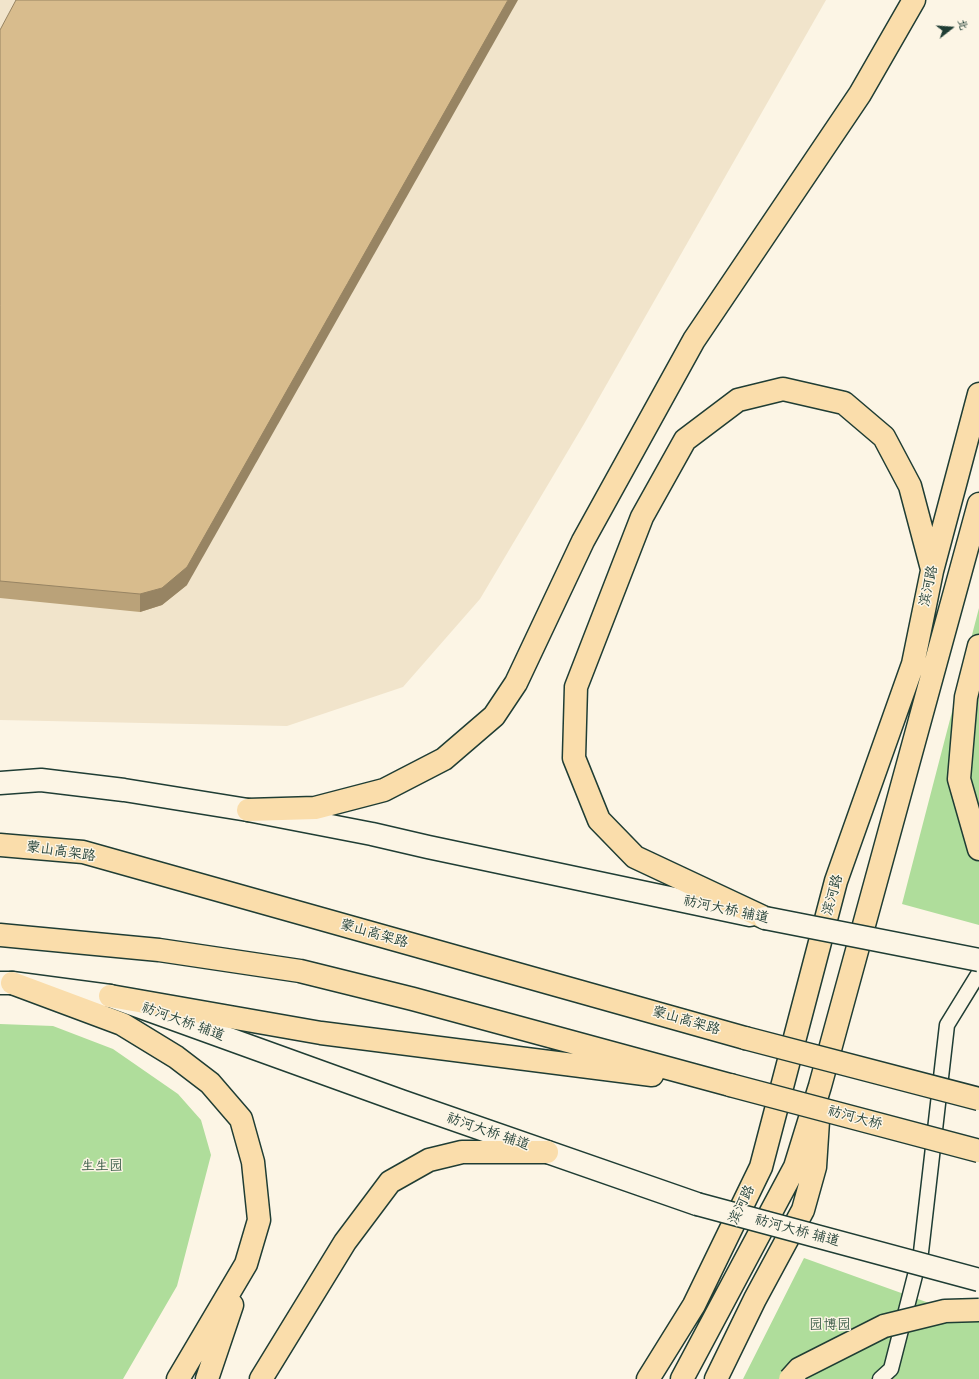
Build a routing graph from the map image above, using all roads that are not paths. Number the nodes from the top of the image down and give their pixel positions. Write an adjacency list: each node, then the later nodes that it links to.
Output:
1 (914, 0): 7 (main road)
2 (979, 394): 4 (main road, 滨河路)
3 (979, 504): 17 (main road, 滨河路)
4 (932, 571): 10 (main road); 27 (main road, 滨河路)
5 (979, 646): 9 (main road)
6 (0, 783): 7 (main road, 祊河大桥 辅道)
7 (248, 810): 10 (main road, 祊河大桥 辅道)
8 (0, 845): 18 (main road, 蒙山高架路, bridge)
9 (979, 849)
10 (765, 918): 12 (main road, 祊河大桥 辅道, bridge)
11 (0, 935): 16 (main road)
12 (979, 960)
13 (979, 973): 31 (lane)
14 (6, 983): 15 (main road, 祊河大桥 辅道); 21 (main road)
15 (110, 996): 16 (main road); 20 (main road, 祊河大桥 辅道)
16 (730, 1085): 19 (main road, 祊河大桥, bridge)
17 (820, 1086): 28 (main road, 滨河路); 29 (main road)
18 (979, 1099)
19 (979, 1151)
20 (547, 1152): 22 (main road, 祊河大桥 辅道, bridge); 26 (main road)
21 (246, 1264): 24 (main road); 25 (main road)
22 (979, 1280)
23 (979, 1310): 30 (main road, bridge)
24 (178, 1379)
25 (207, 1379)
26 (261, 1379)
27 (648, 1379)
28 (682, 1379)
29 (716, 1379)
30 (790, 1379)
31 (880, 1379)

